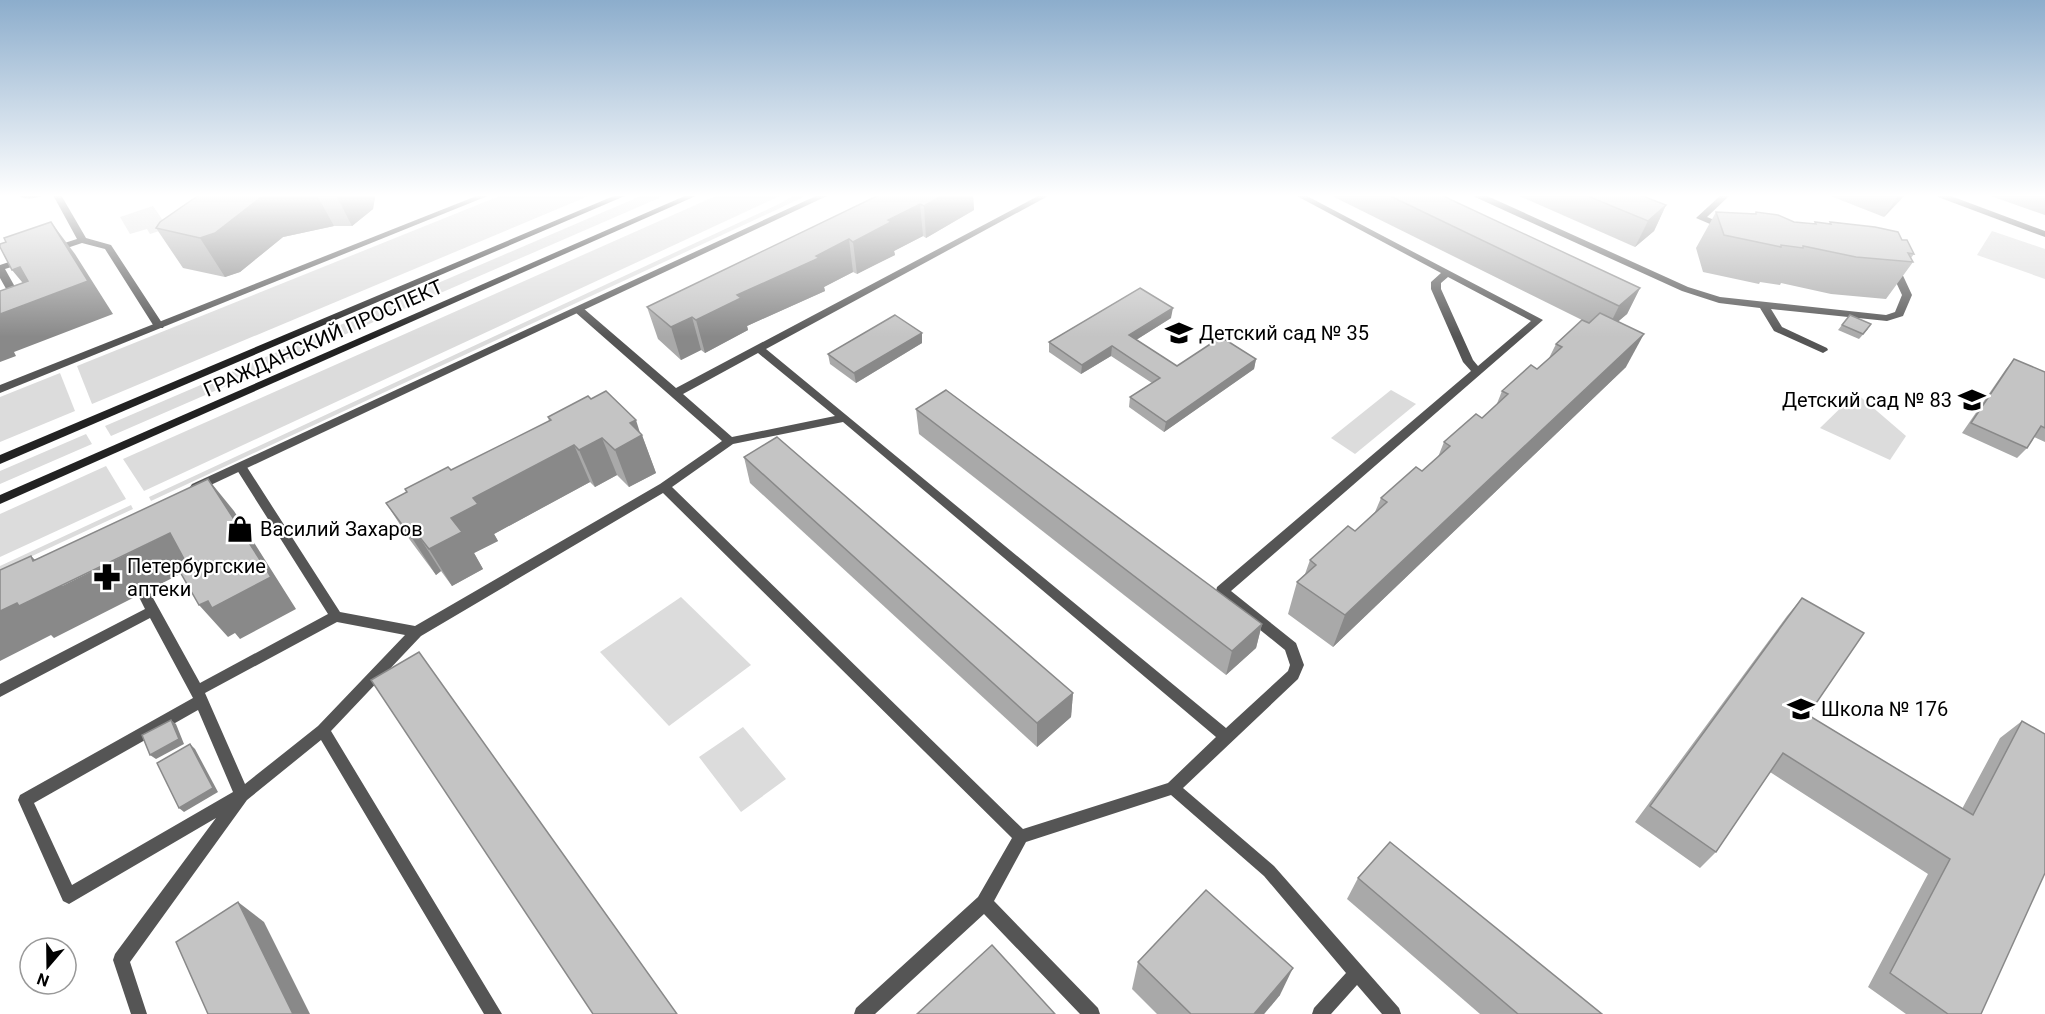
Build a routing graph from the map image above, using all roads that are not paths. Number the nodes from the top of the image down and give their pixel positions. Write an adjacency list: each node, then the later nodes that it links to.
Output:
1 (76, 242): 11 (street)
2 (91, 242): 17 (street)
3 (368, 242): 17 (street)
4 (512, 242): 26 (main road, ГРАЖДАНСКИЙ ПРОСПЕКТ)
5 (586, 242): 30 (main road, ГРАЖДАНСКИЙ ПРОСПЕКТ)
6 (724, 242): 14 (street)
7 (957, 242): 19 (street)
8 (1389, 242): 12 (street)
9 (1582, 242): 13 (street)
10 (1887, 263): 13 (street)
11 (0, 268): 15 (street)
12 (1447, 273): 21 (street); 21 (street)
13 (1764, 305): 20 (street)
14 (579, 310): 23 (street); 27 (street)
15 (11, 317): 16 (street); 18 (street)
16 (0, 321)
17 (159, 326): 22 (street)
18 (14, 329)
19 (759, 348): 23 (street); 24 (street)
20 (1823, 350)
21 (1478, 372): 38 (street)
22 (0, 389)
23 (675, 393): 25 (street)
24 (845, 418): 25 (street); 38 (street)
25 (730, 441): 28 (street)
26 (0, 460)
27 (241, 467): 29 (street); 33 (street)
28 (664, 487): 34 (street); 41 (street)
29 (187, 492)
30 (0, 500)
31 (143, 593): 32 (street)
32 (153, 611): 35 (street); 36 (street)
33 (336, 616): 34 (street); 36 (street)
34 (416, 632): 37 (street)
35 (0, 691)
36 (199, 696): 40 (street); 40 (street)
37 (323, 730): 40 (street); 45 (street)
38 (1226, 736): 39 (street)
39 (1173, 788): 41 (street); 43 (street)
40 (242, 795): 44 (street)
41 (1021, 837): 42 (street)
42 (984, 903): 46 (street); 47 (street)
43 (1356, 974): 48 (street); 49 (street)
44 (139, 1014)
45 (494, 1014)
46 (862, 1014)
47 (1092, 1014)
48 (1320, 1014)
49 (1393, 1014)

